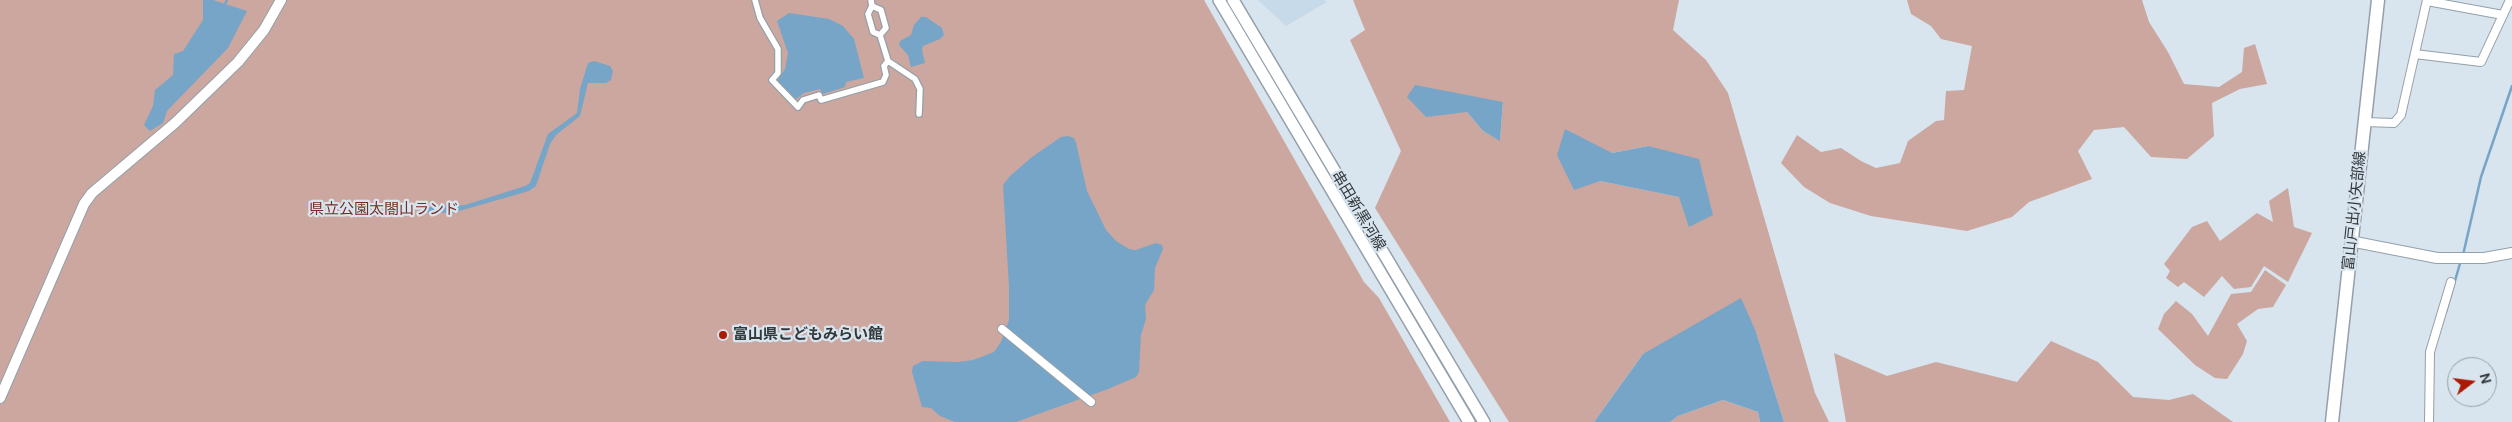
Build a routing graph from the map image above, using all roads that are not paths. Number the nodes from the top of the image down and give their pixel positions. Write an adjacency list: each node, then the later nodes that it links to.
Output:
1 (282, 0): 19 (street)
2 (755, 0): 12 (street)
3 (1219, 0): 22 (main road, 串田新黒河線)
4 (1233, 0): 23 (main road, 串田新黒河線)
5 (2378, 0): 14 (main road, 富山戸出小矢部線)
6 (2427, 0): 9 (street); 11 (street)
7 (2510, 0): 9 (street)
8 (872, 3): 10 (street); 10 (street)
9 (2503, 15): 11 (street)
10 (880, 35): 12 (street)
11 (2415, 54): 14 (street)
12 (888, 61): 13 (street)
13 (919, 114)
14 (2365, 122): 15 (main road, 富山戸出小矢部線)
15 (2350, 241): 16 (street); 24 (main road, 富山戸出小矢部線)
16 (2512, 253)
17 (2451, 282): 25 (street)
18 (1002, 330): 21 (street)
19 (2, 388): 20 (street)
20 (0, 398)
21 (1091, 402)
22 (1468, 422)
23 (1484, 422)
24 (2332, 422)
25 (2428, 422)

